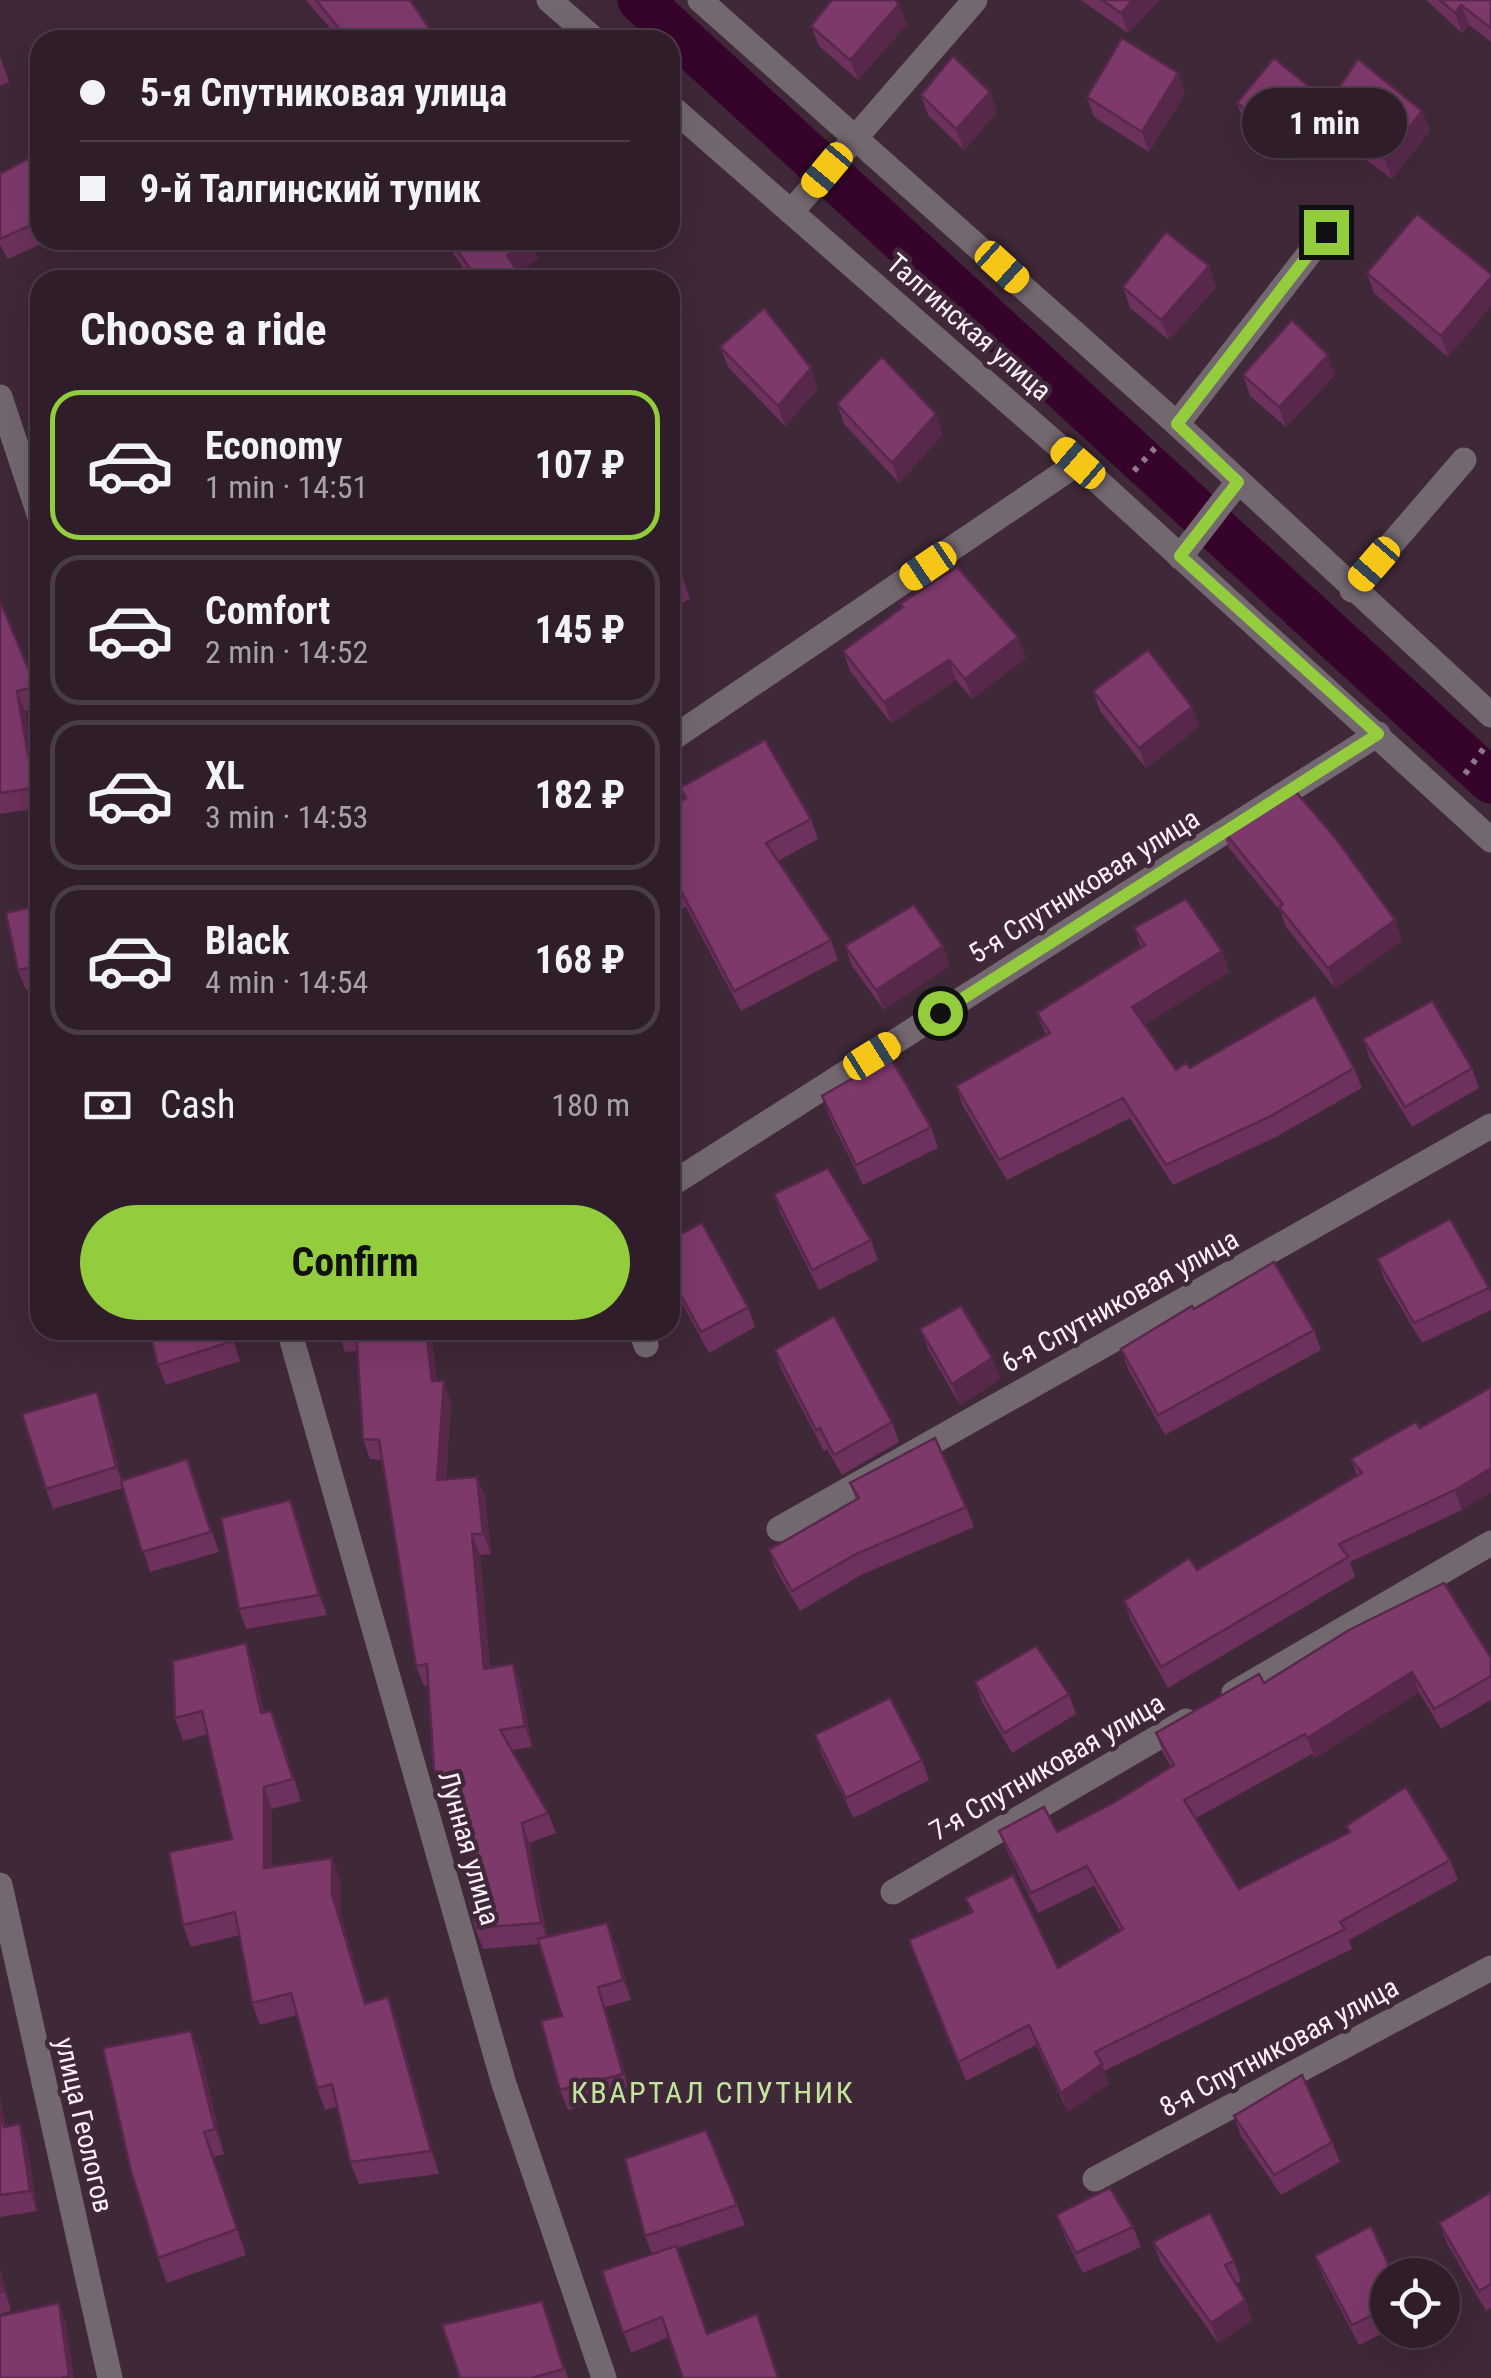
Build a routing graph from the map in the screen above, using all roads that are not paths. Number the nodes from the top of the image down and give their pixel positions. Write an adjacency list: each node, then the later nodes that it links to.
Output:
1 (549, 0): 4 (street)
2 (700, 0): 6 (street)
3 (975, 0): 6 (street)
4 (583, 30)
5 (680, 115): 7 (street, Талгинская улица)
6 (851, 143): 7 (street); 10 (street)
7 (791, 212): 12 (street, Талгинская улица)
8 (1326, 232): 10 (street)
9 (0, 398): 13 (street)
10 (1169, 432): 14 (street)
11 (1464, 460): 16 (street)
12 (1078, 463): 15 (street, Талгинская улица); 18 (street)
13 (30, 487)
14 (1231, 491): 15 (street); 16 (street)
15 (1185, 551): 19 (street, Талгинская улица)
16 (1352, 590): 17 (street)
17 (1491, 715)
18 (680, 733)
19 (1378, 734): 20 (street, Талгинская улица); 22 (street, 5-я Спутниковая улица)
20 (1491, 840)
21 (1491, 1126): 24 (street, 6-я Спутниковая улица)
22 (680, 1179)
23 (292, 1340): 31 (street, Лунная улица)
24 (778, 1529)
25 (1491, 1543): 27 (street, 7-я Спутниковая улица)
26 (0, 1885): 30 (street, улица Геологов)
27 (892, 1892)
28 (1491, 1968): 29 (street, 8-я Спутниковая улица)
29 (1094, 2179)
30 (110, 2378)
31 (604, 2378)

